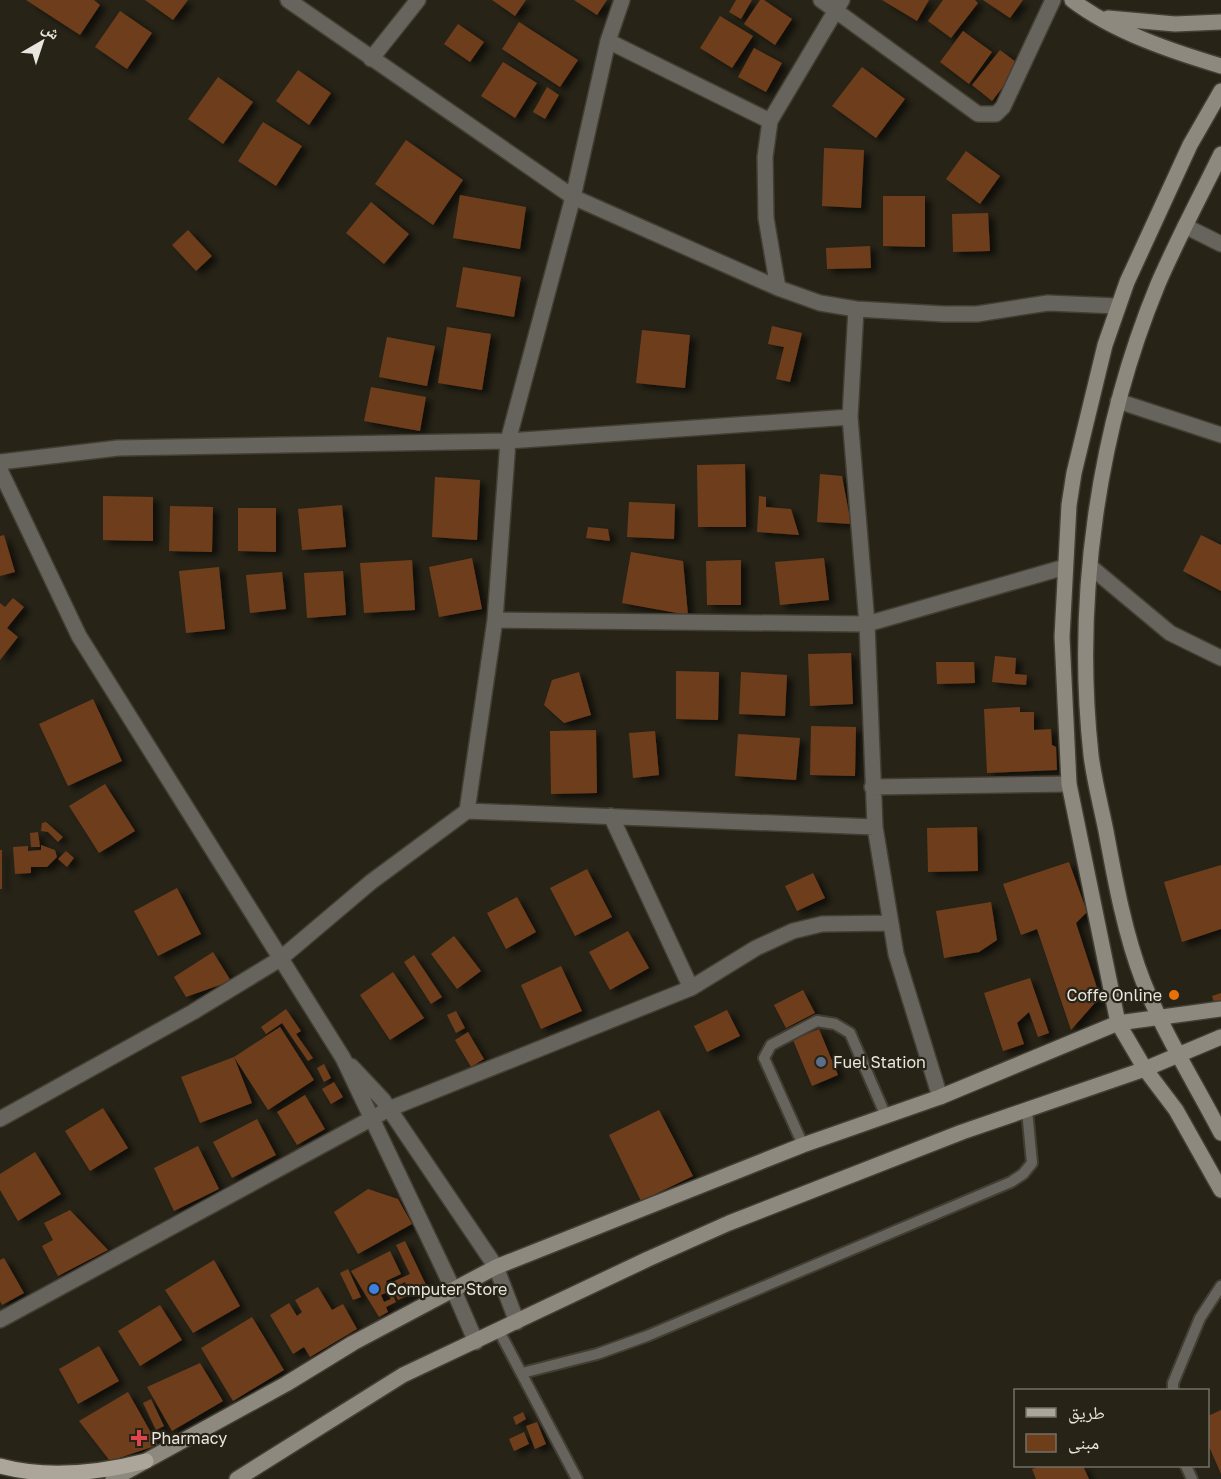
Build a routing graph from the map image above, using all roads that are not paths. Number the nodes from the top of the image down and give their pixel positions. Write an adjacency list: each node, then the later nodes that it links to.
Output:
1 (288, 0): 11 (street)
2 (418, 0): 11 (street)
3 (622, 0): 10 (street)
4 (821, 0): 7 (street)
5 (1053, 0): 7 (street)
6 (1072, 0): 8 (street)
7 (839, 5): 14 (street)
8 (1093, 16): 9 (street); 12 (street)
9 (1221, 22)
10 (608, 41): 14 (street); 16 (street)
11 (371, 59): 16 (street)
12 (1221, 66)
13 (1221, 91): 20 (street)
14 (770, 122): 19 (street)
15 (1221, 154): 17 (street)
16 (573, 197): 19 (street); 25 (street)
17 (1185, 226): 18 (street); 22 (street)
18 (1221, 244)
19 (778, 288): 21 (street)
20 (1117, 306): 21 (street); 28 (street)
21 (856, 309): 23 (street)
22 (1118, 401): 24 (street); 29 (street)
23 (850, 417): 25 (street); 31 (street)
24 (1221, 435)
25 (508, 441): 26 (street); 30 (street)
26 (0, 462)
27 (0, 471): 39 (street)
28 (1065, 567): 31 (street); 33 (street)
29 (1092, 568): 32 (street); 42 (street)
30 (495, 620): 31 (street); 35 (street)
31 (867, 624): 34 (street)
32 (1221, 658)
33 (1069, 784): 34 (street); 43 (street)
34 (872, 787): 37 (street)
35 (467, 811): 36 (street); 39 (street)
36 (611, 816): 37 (street); 40 (street)
37 (875, 827): 38 (street)
38 (890, 923): 40 (street); 48 (street)
39 (280, 959): 46 (street); 52 (street)
40 (691, 988): 49 (street)
41 (1221, 1009): 42 (street)
42 (1160, 1016): 43 (street); 45 (street)
43 (1118, 1023): 47 (street); 48 (street)
44 (1221, 1037): 45 (street)
45 (1177, 1054): 47 (street); 54 (street)
46 (343, 1058): 49 (street); 53 (street)
47 (1145, 1069): 50 (street); 56 (street)
48 (940, 1097): 51 (street)
49 (389, 1109): 53 (street); 57 (street)
50 (1027, 1110): 61 (street); 64 (lane)
51 (885, 1114): 55 (street); 55 (lane)
52 (0, 1119)
53 (371, 1119): 59 (street); 60 (street)
54 (1221, 1133)
55 (803, 1145): 57 (street)
56 (1221, 1190)
57 (496, 1268): 59 (street); 61 (street)
58 (1221, 1286): 65 (lane)
59 (454, 1291): 63 (street); 66 (street)
60 (0, 1320)
61 (517, 1322): 62 (street)
62 (499, 1331): 63 (street); 64 (lane)
63 (476, 1342): 69 (street)
64 (522, 1372): 70 (lane)
65 (1173, 1389)
66 (146, 1461): 67 (main road); 68 (street)
67 (0, 1466)
68 (113, 1479)
69 (237, 1479)
70 (577, 1479)

